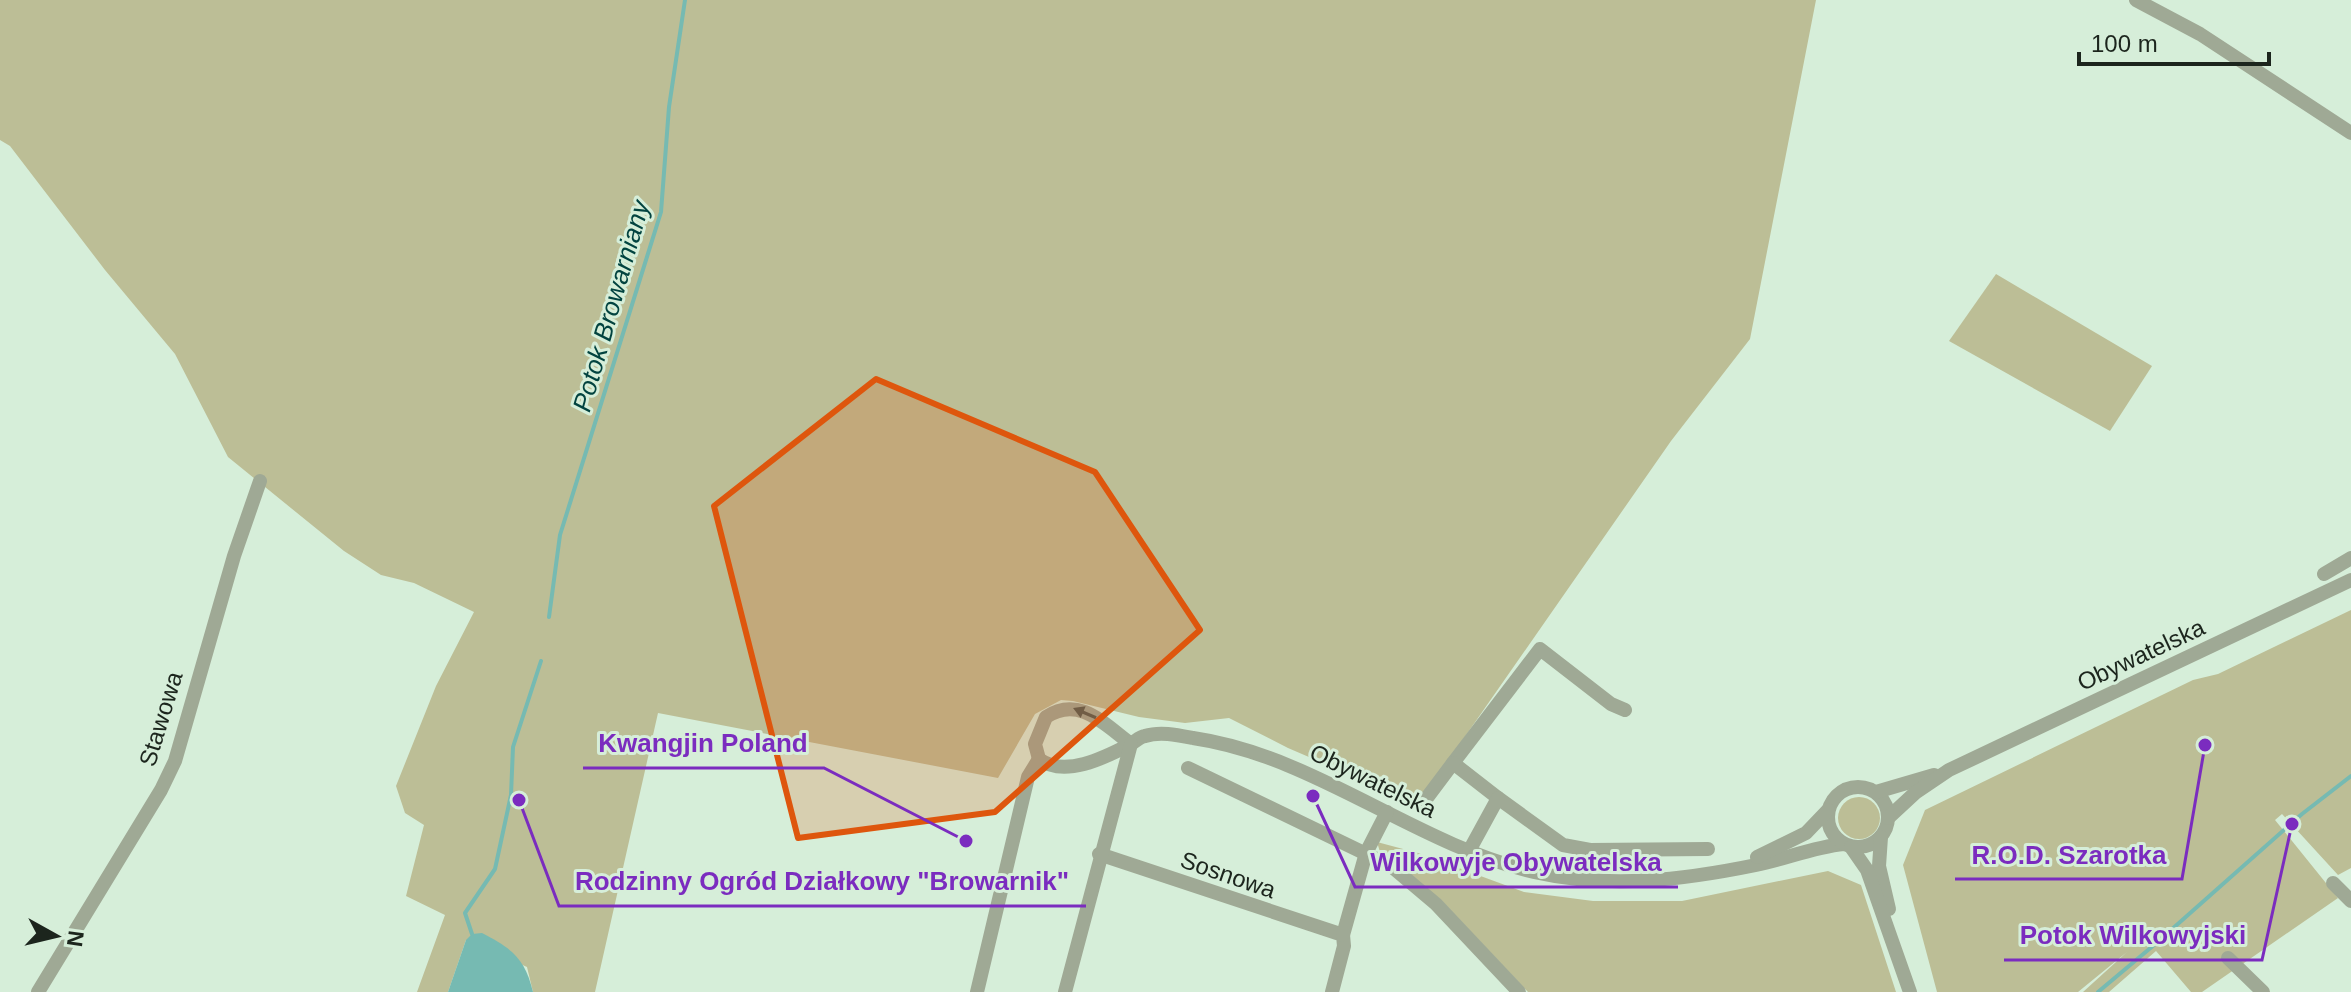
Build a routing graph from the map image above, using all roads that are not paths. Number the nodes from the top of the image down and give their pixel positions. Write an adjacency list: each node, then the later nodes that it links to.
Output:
1 (2136, 0): 2 (street)
2 (2351, 133)
3 (260, 481): 31 (street, Stawowa)
4 (2351, 558): 5 (street)
5 (2324, 574)
6 (2351, 580): 12 (street, Obywatelska)
7 (1625, 710): 10 (street)
8 (1131, 744): 9 (street, Obywatelska); 9 (street, one-way to 9); 17 (street, Obywatelska); 24 (street)
9 (1039, 759): 32 (street)
10 (1453, 763): 14 (street); 15 (street)
11 (1188, 768): 23 (street)
12 (1949, 770): 13 (street, Obywatelska); 18 (street, Obywatelska)
13 (1876, 792): 16 (street); 18 (street)
14 (1498, 798): 21 (street); 22 (street)
15 (1423, 803)
16 (1829, 809): 20 (street); 25 (street, Obywatelska)
17 (1387, 812): 22 (street, Obywatelska); 23 (street)
18 (1888, 818): 19 (street)
19 (1881, 837): 20 (street); 28 (street)
20 (1848, 845): 25 (street, Obywatelska); 28 (street)
21 (1708, 849)
22 (1469, 851): 25 (street, Obywatelska)
23 (1366, 853): 29 (street); 35 (street)
24 (1099, 854): 29 (street, Sosnowa); 33 (street)
25 (1739, 867)
26 (2333, 883): 27 (street)
27 (2351, 901)
28 (1890, 926): 36 (street)
29 (1343, 935): 34 (street)
30 (2228, 958): 37 (street)
31 (38, 992)
32 (977, 992)
33 (1065, 992)
34 (1332, 992)
35 (1519, 992)
36 (1910, 992)
37 (2263, 992)

